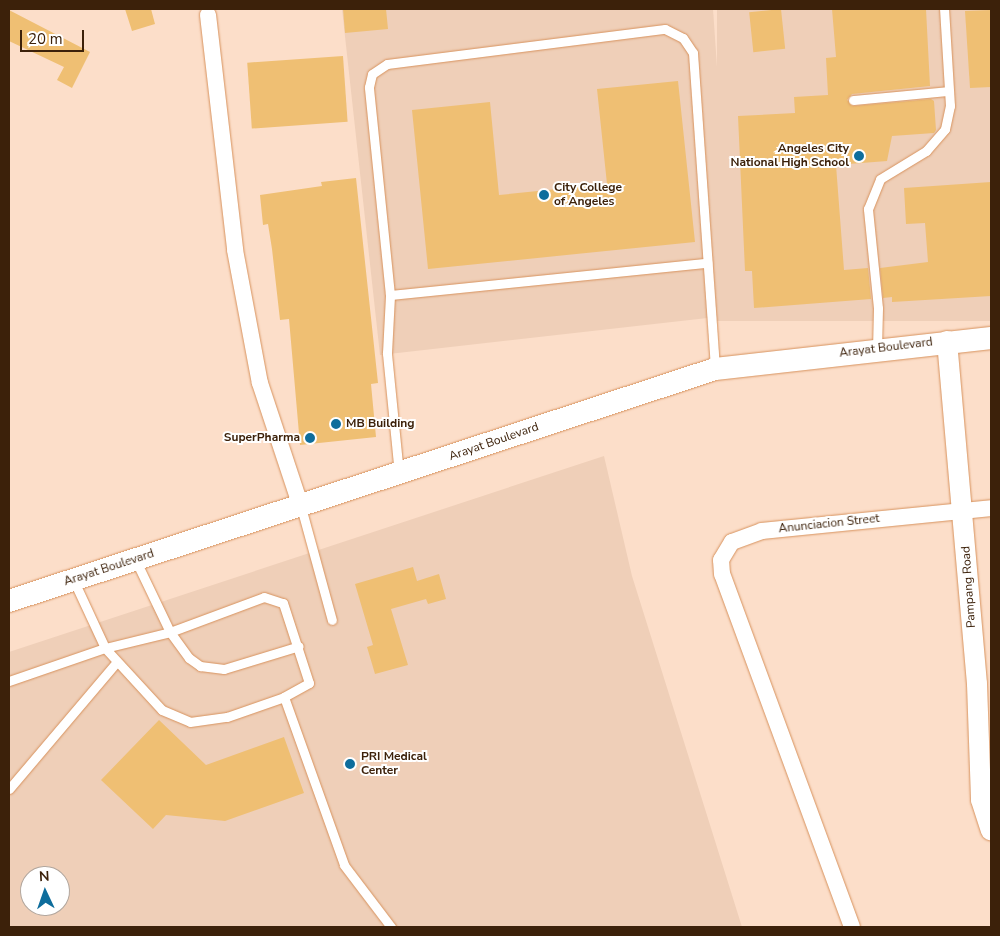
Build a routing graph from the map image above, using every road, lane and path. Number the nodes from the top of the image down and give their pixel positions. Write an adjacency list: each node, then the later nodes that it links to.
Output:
1 (944, 9): 3 (lane)
2 (208, 15): 12 (street)
3 (948, 91): 4 (lane); 9 (lane)
4 (853, 100)
5 (707, 263): 6 (lane); 6 (lane); 10 (lane)
6 (390, 295): 11 (lane)
7 (991, 338): 8 (main road, Arayat Boulevard)
8 (947, 341): 9 (main road, Arayat Boulevard); 14 (street, Pampang Road)
9 (877, 349): 10 (main road, Arayat Boulevard)
10 (715, 369): 11 (main road, Arayat Boulevard)
11 (399, 474): 12 (main road, Arayat Boulevard)
12 (301, 507): 15 (main road, Arayat Boulevard); 18 (lane)
13 (991, 508): 14 (street, Anunciacion Street)
14 (963, 510): 24 (street, Pampang Road); 29 (street, Anunciacion Street)
15 (136, 560): 16 (main road, Arayat Boulevard); 19 (lane)
16 (73, 579): 17 (main road, Arayat Boulevard); 21 (lane)
17 (9, 601)
18 (332, 620)
19 (170, 632): 20 (lane); 20 (lane); 21 (lane)
20 (299, 646): 25 (lane)
21 (105, 648): 22 (lane); 23 (lane)
22 (116, 664): 25 (lane); 26 (lane)
23 (9, 681)
24 (984, 683): 27 (street, Pampang Road)
25 (284, 697): 28 (lane)
26 (9, 789)
27 (991, 830)
28 (391, 927)
29 (852, 927)

